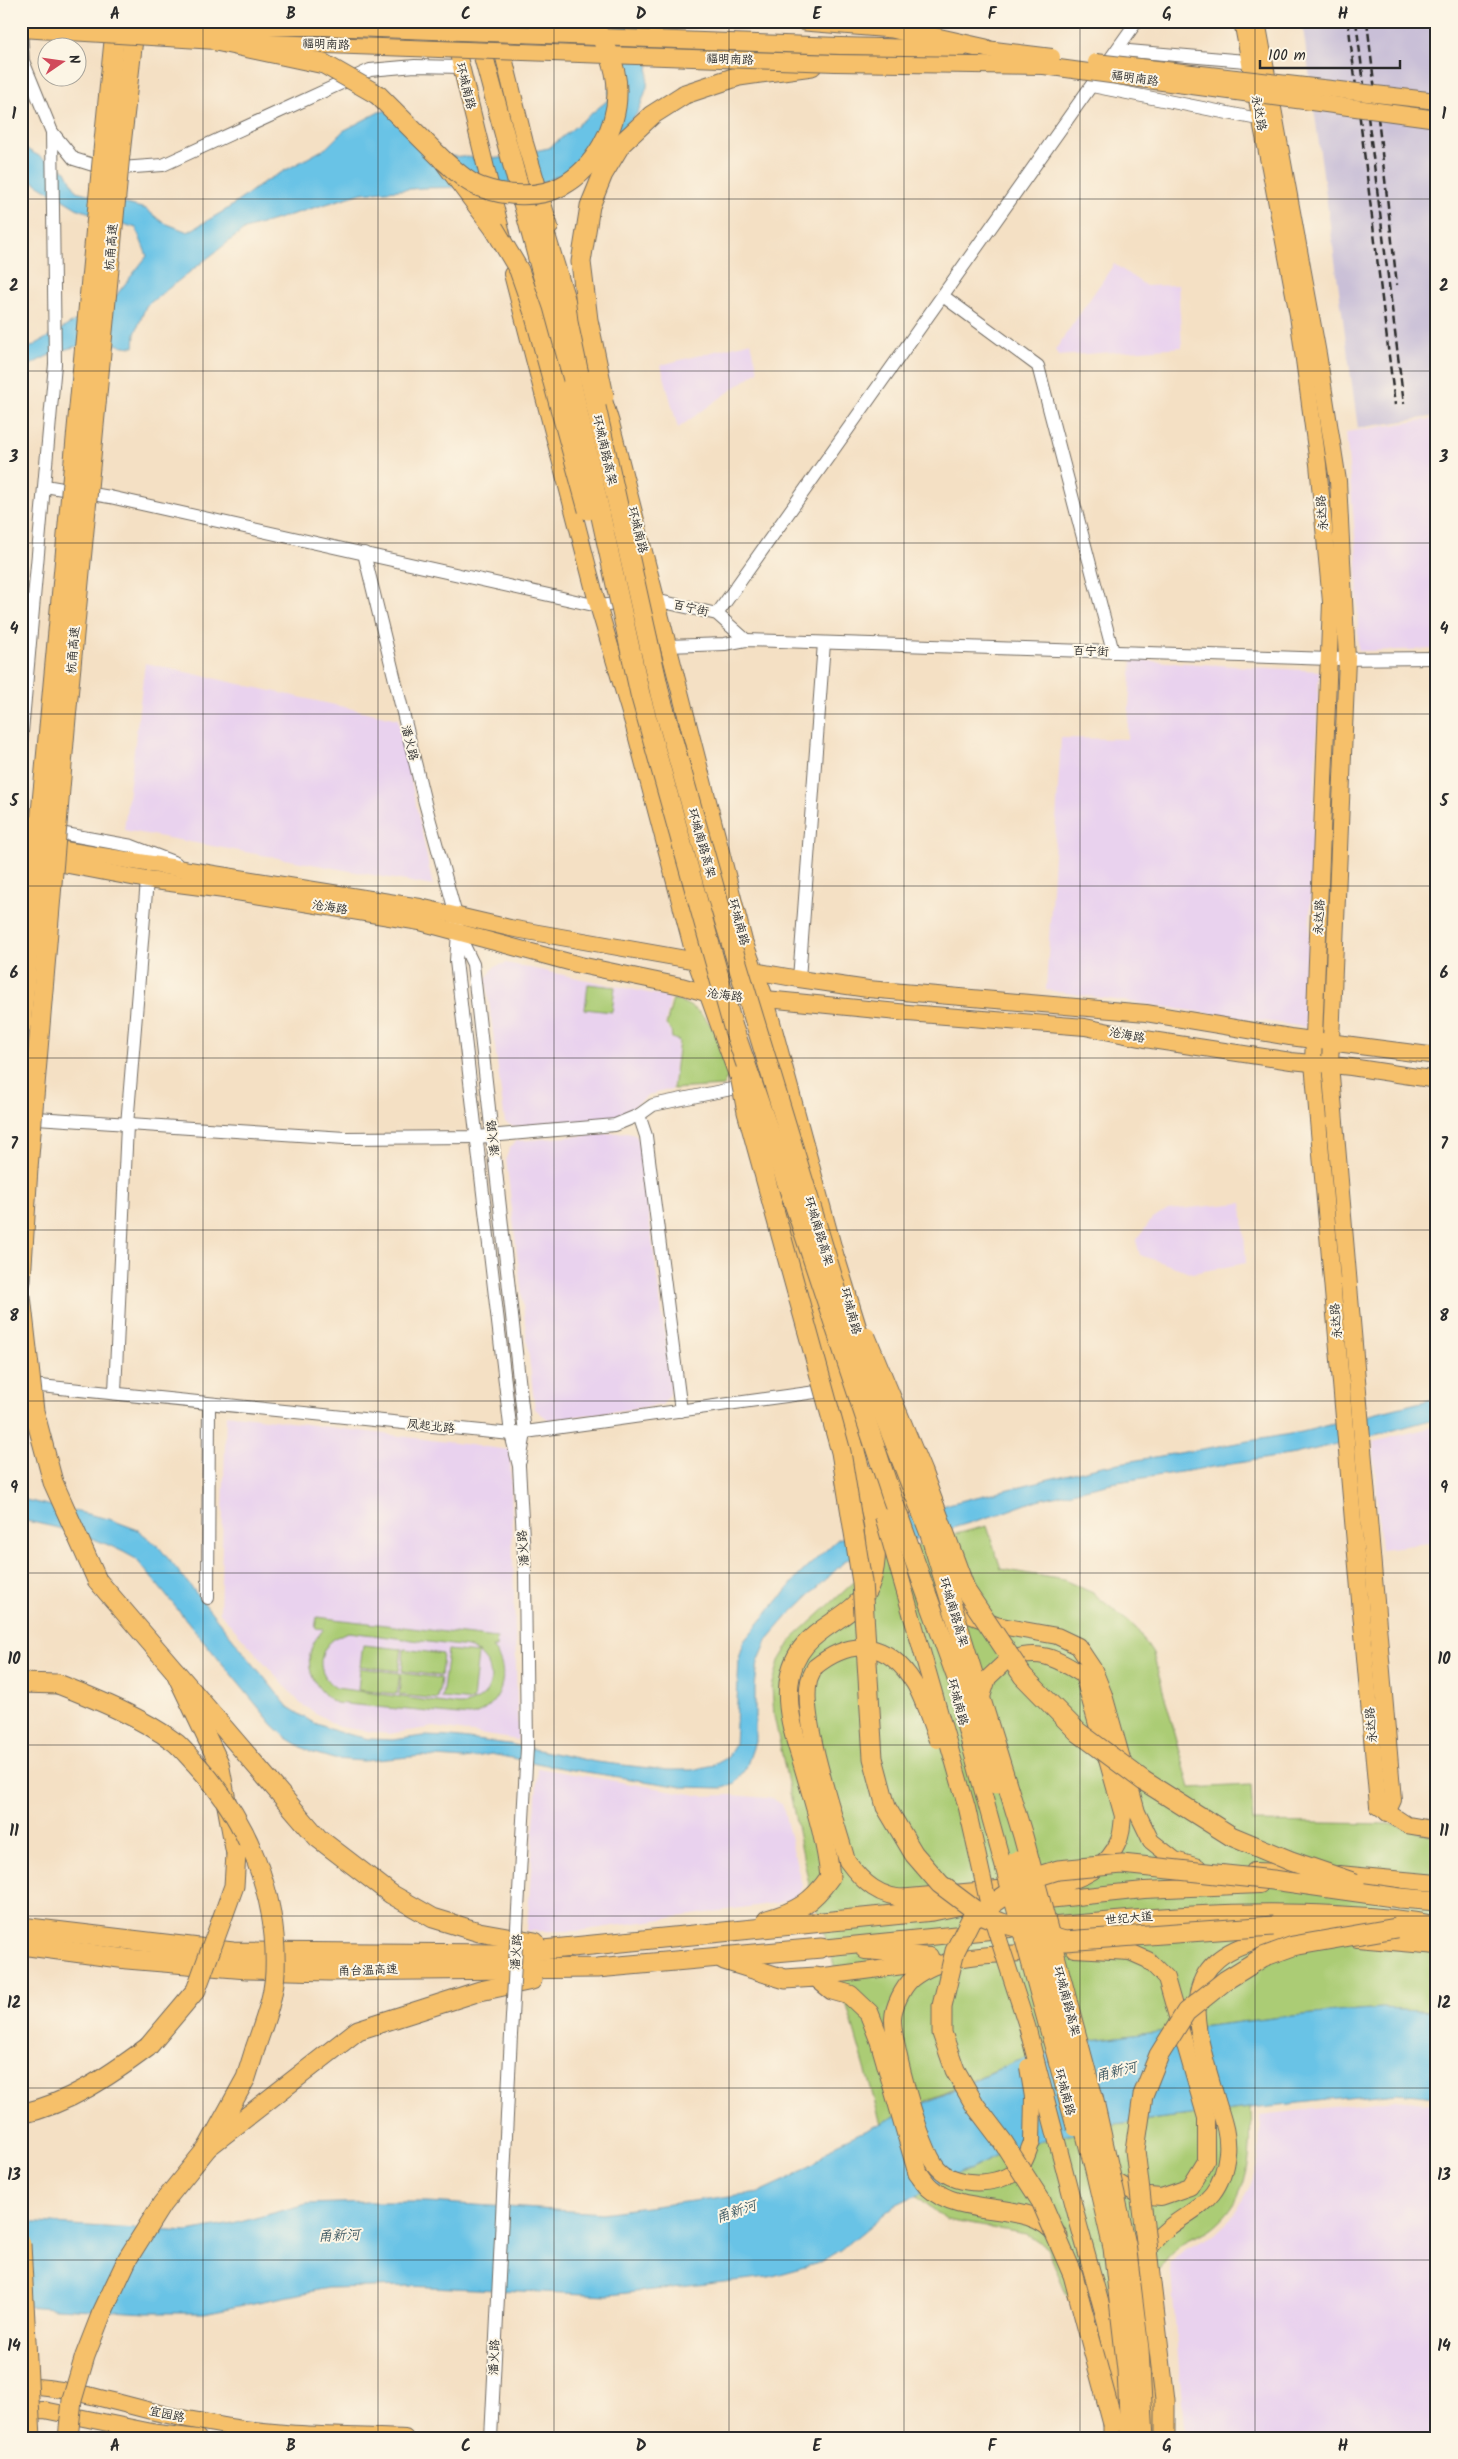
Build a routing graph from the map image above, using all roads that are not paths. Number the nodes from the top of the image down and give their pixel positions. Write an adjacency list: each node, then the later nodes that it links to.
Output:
1 (116, 21): 26 (highway, 杭甬高速)
2 (134, 21): 14 (main road, 福明南路, bridge); 26 (highway, 杭甬高速)
3 (250, 21): 14 (highway, bridge)
4 (450, 21): 20 (main road, 环城南路)
5 (474, 21): 41 (highway, 环城南路高架, bridge)
6 (486, 21): 42 (highway, 环城南路高架, bridge)
7 (495, 21): 31 (main road, 环城南路)
8 (590, 21): 27 (highway, bridge)
9 (805, 21): 15 (highway)
10 (1137, 21): 16 (street)
11 (1242, 21): 18 (main road, 永达路)
12 (1257, 21): 18 (main road, 永达路)
13 (21, 28): 14 (main road, 福明南路, bridge); 17 (street)
14 (222, 34): 15 (main road, 福明南路, bridge); 19 (main road, 福明南路, bridge); 27 (highway, bridge)
15 (986, 49): 22 (main road, 福明南路, bridge)
16 (1117, 50): 18 (street); 21 (street)
17 (22, 61): 25 (street)
18 (1257, 62): 24 (main road, 永达路)
19 (835, 63): 23 (main road, 福明南路, bridge); 42 (highway, bridge)
20 (461, 67): 25 (street); 32 (main road, 环城南路)
21 (1092, 86): 24 (street); 28 (street)
22 (1437, 101)
23 (1437, 119)
24 (1268, 121): 39 (main road, 永达路); 40 (main road, 永达路)
25 (52, 132): 29 (street)
26 (112, 153): 56 (highway, 杭甬高速, bridge); 72 (highway, 杭甬高速, bridge)
27 (443, 160): 41 (highway, bridge)
28 (943, 296): 33 (street); 37 (street)
29 (45, 486): 30 (street, 百宁街); 43 (street)
30 (364, 553): 32 (street, 百宁街); 49 (street, 潘火路)
31 (656, 600): 32 (street, 百宁街); 33 (street, 百宁街); 36 (main road, 环城南路)
32 (598, 606): 51 (main road, 环城南路)
33 (717, 614): 34 (street, 百宁街)
34 (746, 640): 35 (street, 百宁街); 36 (street, 百宁街)
35 (824, 642): 37 (street, 百宁街); 53 (street)
36 (667, 646): 52 (main road, 环城南路)
37 (1113, 652): 39 (street, 百宁街)
38 (1437, 658): 40 (street, 百宁街)
39 (1330, 659): 40 (street, 百宁街); 58 (main road, 永达路)
40 (1347, 659): 59 (main road, 永达路)
41 (640, 694): 57 (highway, 环城南路高架, bridge)
42 (660, 694): 70 (highway, 环城南路高架, bridge)
43 (21, 743)
44 (21, 826): 47 (street)
45 (21, 843): 47 (main road, 沧海路)
46 (21, 856): 48 (main road, 沧海路)
47 (194, 870): 49 (main road, 沧海路)
48 (147, 880): 50 (main road, 沧海路); 67 (street)
49 (456, 915): 50 (street, 潘火路); 51 (main road, 沧海路)
50 (458, 932): 54 (main road, 沧海路); 68 (street, 潘火路); 69 (street, 潘火路)
51 (696, 962): 52 (main road, 沧海路); 54 (main road, 环城南路)
52 (754, 970): 53 (main road, 沧海路); 55 (main road, 环城南路)
53 (799, 979): 58 (main road, 沧海路)
54 (706, 994): 55 (main road, 沧海路); 64 (main road, 环城南路)
55 (766, 1000): 61 (main road, 沧海路); 70 (main road, 环城南路)
56 (21, 1026)
57 (733, 1028): 102 (highway, bridge); 129 (highway, 环城南路高架, bridge)
58 (1313, 1039): 59 (main road, 沧海路); 61 (main road, 永达路)
59 (1331, 1041): 60 (main road, 沧海路); 62 (main road, 永达路)
60 (1437, 1056)
61 (1313, 1063): 62 (main road, 沧海路); 78 (main road, 永达路)
62 (1330, 1064): 63 (main road, 沧海路); 78 (main road, 永达路)
63 (1437, 1080)
64 (742, 1087): 65 (street); 71 (main road, 环城南路)
65 (639, 1116): 68 (street); 79 (street)
66 (21, 1117): 67 (street)
67 (127, 1124): 69 (street); 76 (street)
68 (493, 1136): 69 (street); 80 (street, 潘火路)
69 (477, 1137): 81 (street, 潘火路)
70 (828, 1245): 83 (main road, 环城南路); 94 (highway, bridge); 130 (highway, 环城南路高架, bridge)
71 (801, 1259): 75 (highway); 84 (main road, 环城南路)
72 (21, 1280)
73 (21, 1296): 86 (highway, bridge)
74 (21, 1384): 76 (street, 凤起北路)
75 (840, 1389): 79 (street, 凤起北路); 84 (highway)
76 (115, 1392): 77 (street, 凤起北路)
77 (209, 1404): 81 (street, 凤起北路); 85 (street)
78 (1351, 1410): 89 (main road, 永达路)
79 (680, 1411): 80 (street, 凤起北路)
80 (525, 1432): 81 (street, 凤起北路); 82 (street, 潘火路)
81 (511, 1434): 82 (street, 潘火路)
82 (519, 1466): 127 (street, 潘火路, bridge)
83 (909, 1508): 88 (main road, 环城南路, bridge); 90 (main road, bridge)
84 (878, 1519): 96 (main road, 环城南路, bridge); 104 (highway)
85 (208, 1598)
86 (175, 1671): 108 (highway); 117 (highway, bridge)
87 (21, 1683): 119 (highway, bridge)
88 (964, 1722): 99 (main road, bridge); 118 (main road, 环城南路, bridge)
89 (1437, 1830)
90 (1437, 1882)
91 (1067, 1890): 92 (main road); 93 (main road); 96 (highway); 97 (main road); 99 (main road, bridge)
92 (1437, 1892)
93 (898, 1898): 96 (main road); 96 (main road, bridge)
94 (1400, 1898): 95 (highway); 128 (highway, bridge)
95 (1437, 1901)
96 (995, 1906): 97 (highway); 116 (main road, bridge); 129 (main road, 环城南路, bridge)
97 (933, 1911): 104 (highway)
98 (21, 1918): 107 (highway)
99 (1028, 1919): 111 (main road, bridge); 118 (main road, bridge)
100 (1437, 1926): 110 (main road, 世纪大道)
101 (21, 1928): 107 (highway, 甬台温高速)
102 (1396, 1928): 103 (highway); 130 (highway, bridge)
103 (1437, 1932)
104 (712, 1935): 108 (highway, 甬台温高速)
105 (1287, 1935): 109 (main road); 111 (main road); 130 (main road)
106 (21, 1944): 114 (highway, 甬台温高速)
107 (167, 1944): 108 (highway, 甬台温高速)
108 (591, 1946)
109 (1437, 1946)
110 (820, 1948): 112 (highway, 甬台温高速); 113 (main road)
111 (1074, 1949): 113 (main road)
112 (715, 1958): 114 (highway, 甬台温高速); 115 (highway)
113 (964, 1958): 115 (main road); 116 (main road)
114 (597, 1968): 119 (highway)
115 (816, 1977): 116 (highway)
116 (902, 2096): 129 (highway)
117 (21, 2114)
118 (1077, 2137): 130 (main road, 环城南路)
119 (208, 2147): 124 (highway, bridge)
120 (21, 2244): 123 (highway, bridge)
121 (21, 2386): 126 (main road, 宜园路)
122 (21, 2411): 125 (main road, 宜园路)
123 (31, 2438)
124 (68, 2438)
125 (198, 2438)
126 (405, 2438)
127 (490, 2438)
128 (1113, 2438)
129 (1128, 2438)
130 (1156, 2438)

